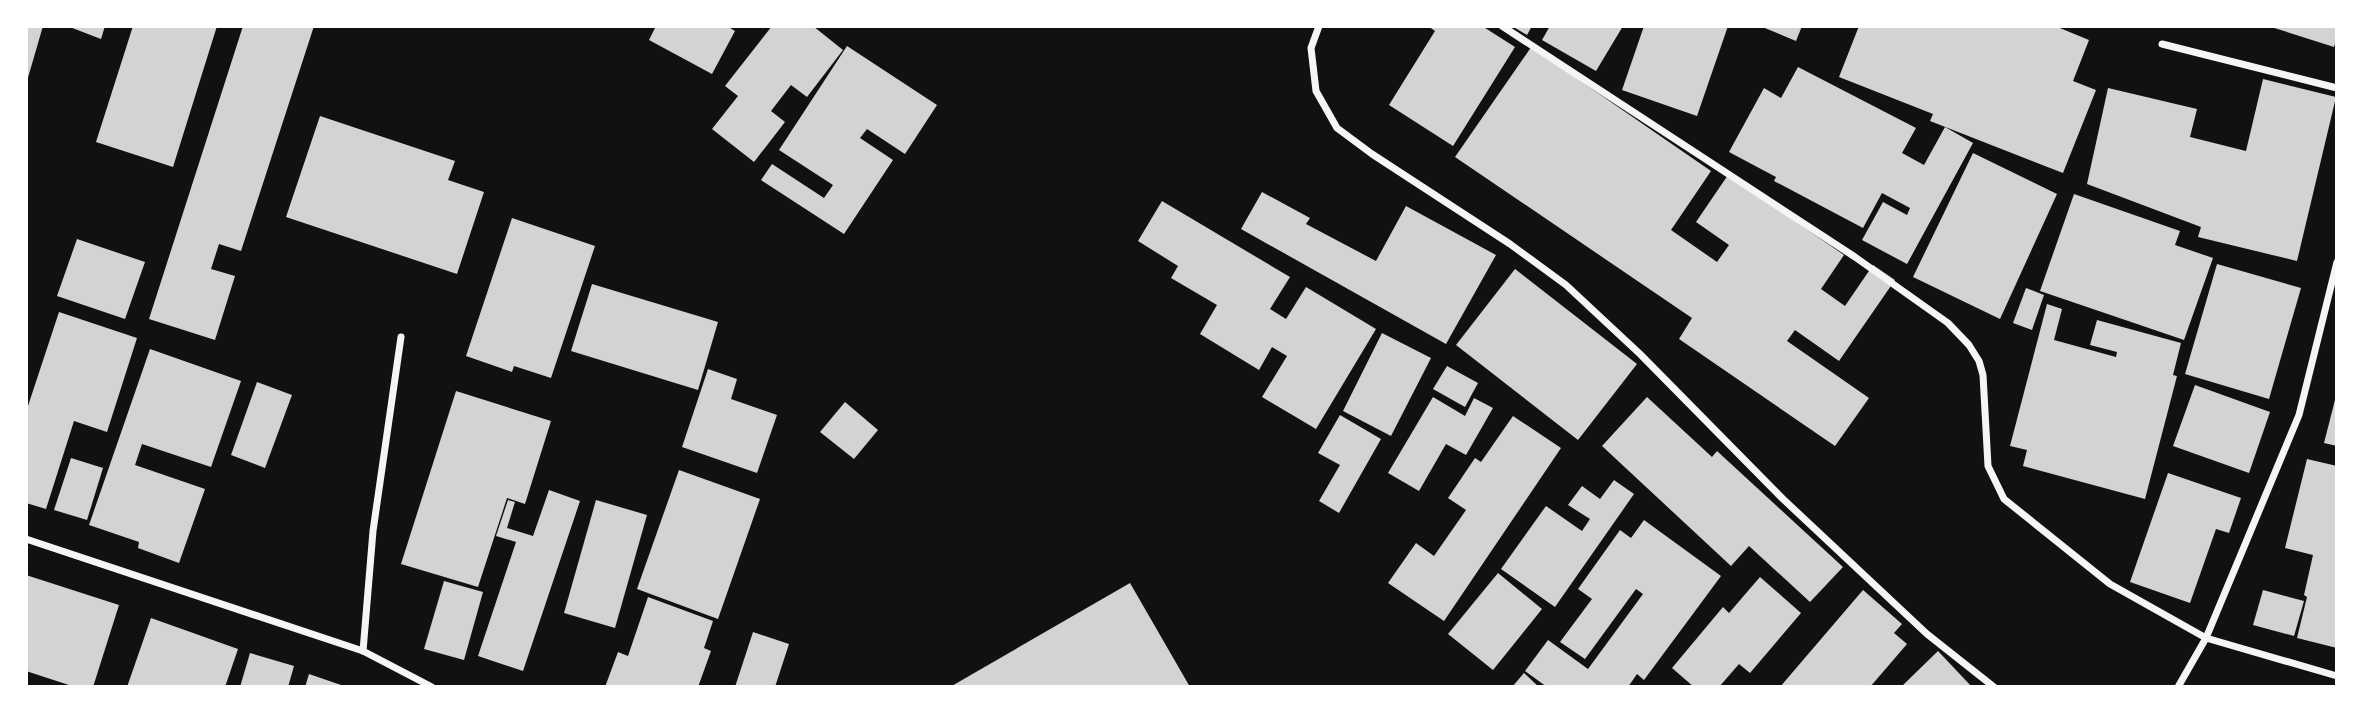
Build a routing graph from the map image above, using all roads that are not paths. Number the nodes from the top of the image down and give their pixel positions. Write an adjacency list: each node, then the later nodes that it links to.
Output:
1 (1319, 26): 12 (street)
2 (1502, 26): 8 (street)
3 (2162, 44): 4 (street)
4 (2337, 88)
5 (2337, 262): 8 (street)
6 (401, 337): 9 (street)
7 (26, 539): 9 (street)
8 (2206, 638): 10 (street); 13 (street)
9 (363, 651): 11 (street)
10 (2337, 676)
11 (432, 687)
12 (1994, 687)
13 (2178, 687)

